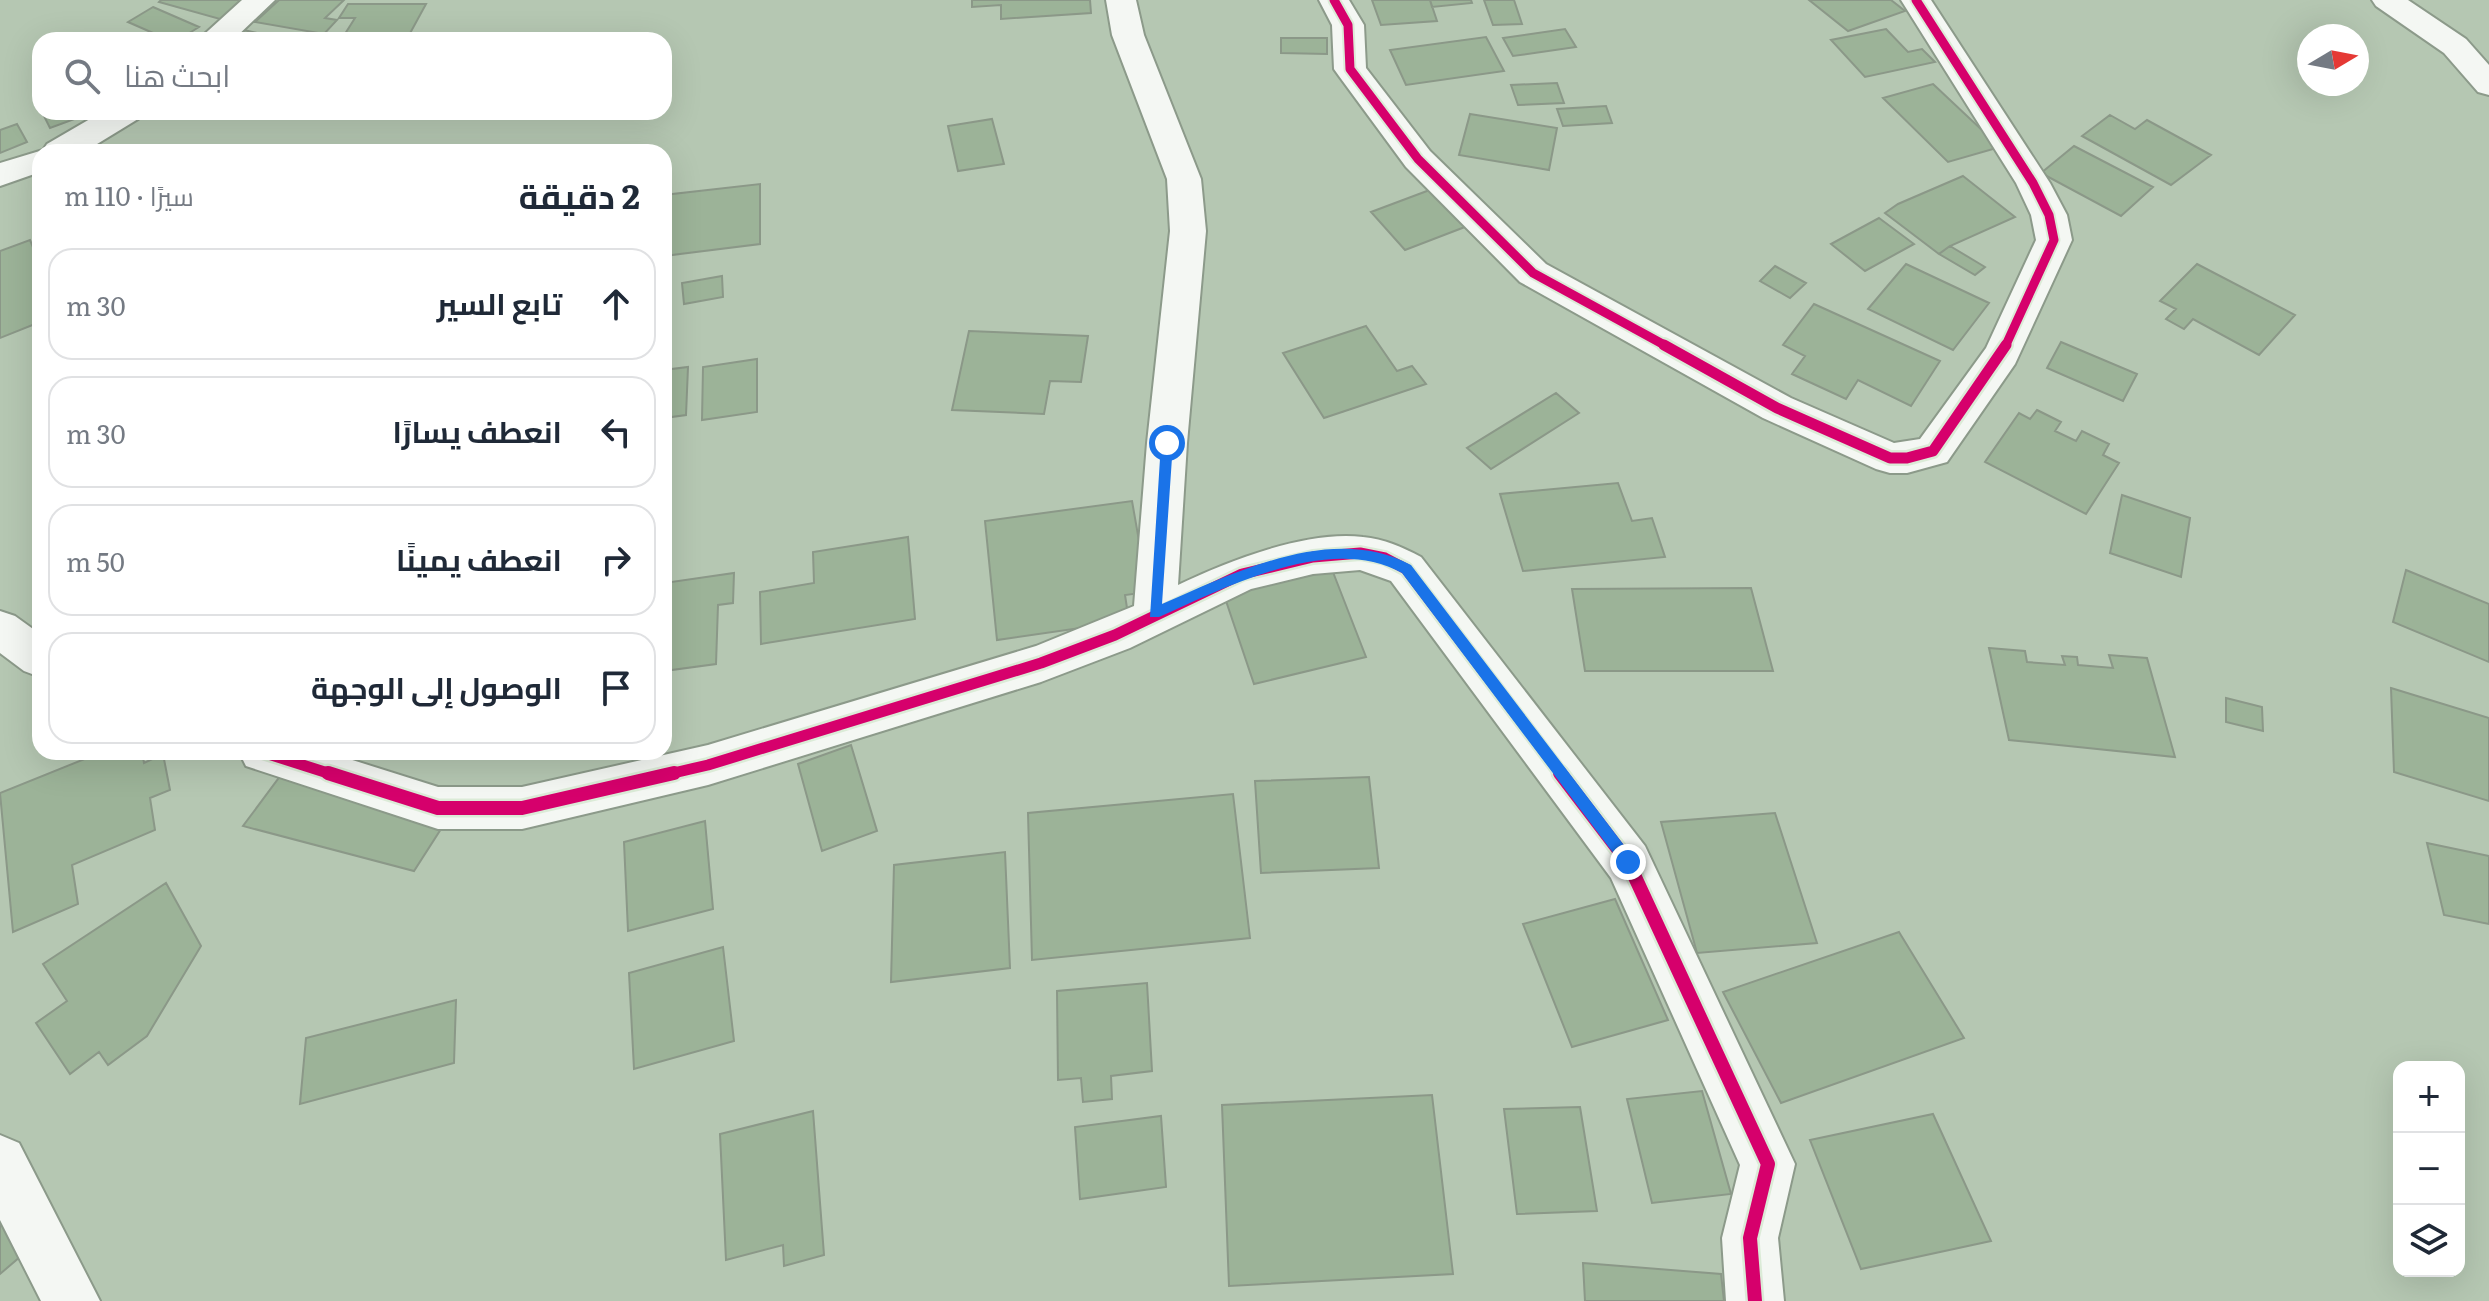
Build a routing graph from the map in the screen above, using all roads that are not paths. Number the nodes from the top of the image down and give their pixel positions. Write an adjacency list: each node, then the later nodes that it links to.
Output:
1 (260, 0): 6 (street)
2 (1121, 0): 12 (street)
3 (1334, 0): 4 (street)
4 (1916, 0)
5 (2387, 0): 7 (street)
6 (223, 32)
7 (2489, 85)
8 (118, 127): 9 (street)
9 (78, 144)
10 (32, 163): 11 (street)
11 (0, 175)
12 (1155, 613): 15 (street); 18 (street)
13 (0, 629): 14 (street)
14 (32, 652)
15 (287, 760)
16 (0, 1162): 17 (street)
17 (71, 1301)
18 (1755, 1301)

